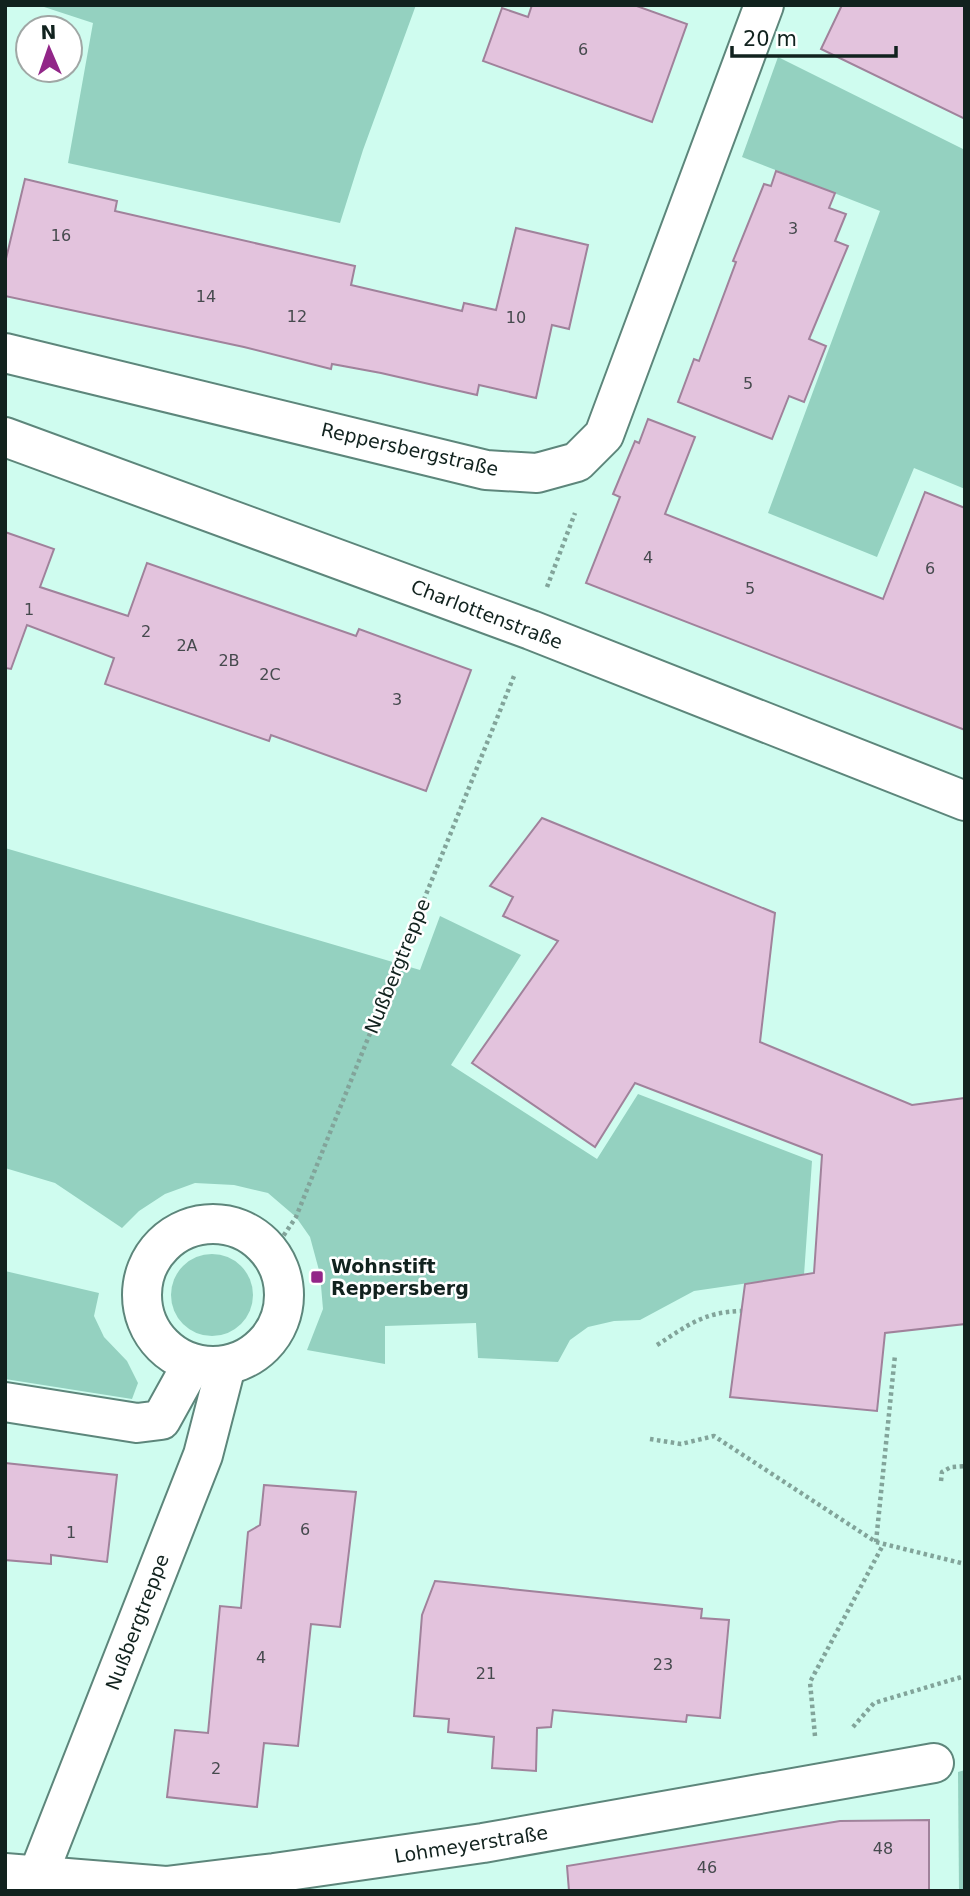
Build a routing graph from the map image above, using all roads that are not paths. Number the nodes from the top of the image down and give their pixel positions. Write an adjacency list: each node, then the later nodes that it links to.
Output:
1 (764, 5): 2 (street, Reppersbergstraße)
2 (5, 353)
3 (5, 436): 4 (street, Charlottenstraße)
4 (965, 801)
5 (209, 1365): 5 (street); 6 (street); 8 (street, Nußbergtreppe)
6 (5, 1402)
7 (934, 1763): 8 (street, Lohmeyerstraße)
8 (22, 1874)

